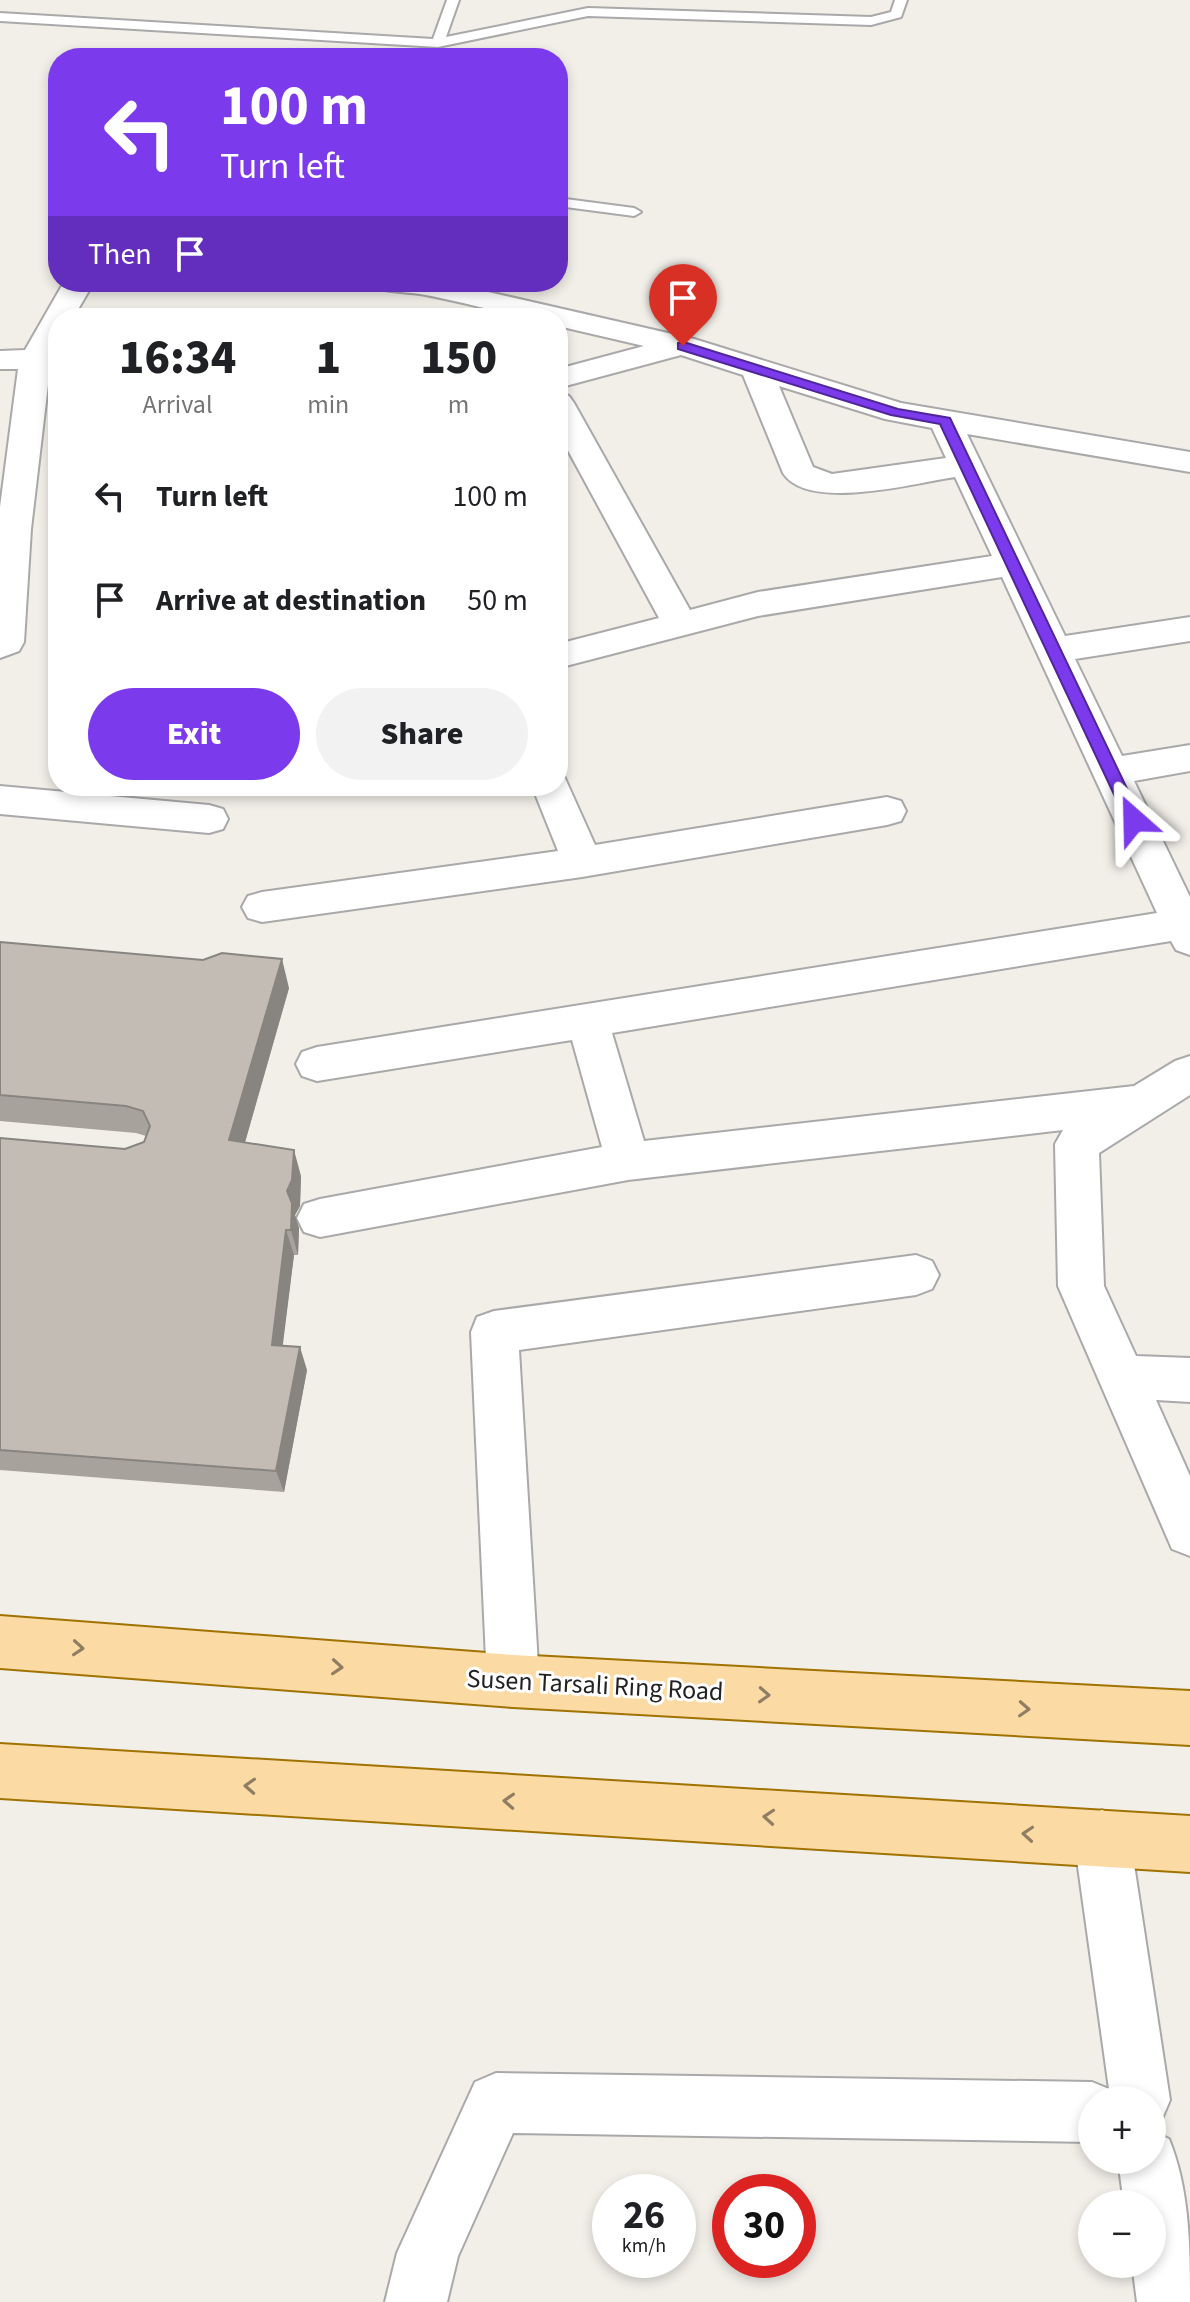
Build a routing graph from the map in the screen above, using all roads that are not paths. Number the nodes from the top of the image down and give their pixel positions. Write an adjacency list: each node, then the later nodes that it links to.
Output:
1 (453, 0): 5 (lane)
2 (901, 0): 4 (lane)
3 (0, 17): 5 (lane)
4 (467, 37): 5 (lane); 6 (lane)
5 (438, 43)
6 (464, 48)
7 (568, 203): 8 (lane)
8 (634, 212)
9 (449, 292): 10 (street)
10 (519, 308)
11 (568, 319): 13 (street)
12 (48, 336): 14 (street)
13 (683, 346): 16 (street); 17 (street)
14 (35, 359): 15 (street); 22 (street)
15 (0, 360)
16 (756, 369): 19 (street); 21 (street)
17 (568, 376)
18 (568, 421): 24 (street)
19 (945, 421): 20 (street); 21 (street)
20 (1190, 462)
21 (966, 465): 23 (street)
22 (10, 481): 26 (street)
23 (1013, 564): 24 (street); 27 (street)
24 (680, 624): 28 (street)
25 (1190, 629): 27 (street)
26 (0, 646)
27 (1054, 650): 30 (street)
28 (568, 653)
29 (1190, 758): 30 (street)
30 (1111, 771): 37 (street)
31 (555, 796): 35 (street)
32 (0, 800): 34 (street)
33 (887, 811): 35 (street)
34 (209, 819)
35 (582, 862): 36 (street)
36 (262, 907)
37 (1183, 911): 38 (street)
38 (587, 1020): 39 (street); 42 (street)
39 (317, 1064)
40 (1190, 1073): 41 (street)
41 (1142, 1103): 42 (street); 45 (street)
42 (628, 1161): 43 (street)
43 (320, 1218)
44 (916, 1275): 49 (street)
45 (1121, 1377): 46 (street); 47 (street)
46 (1190, 1380)
47 (1190, 1532)
48 (0, 1642): 49 (main road, Susen Tarsali Ring Road, one-way to 49)
49 (513, 1681): 50 (main road, Susen Tarsali Ring Road, one-way to 50)
50 (1190, 1718)
51 (0, 1771): 52 (main road, one-way to 51)
52 (1102, 1838): 53 (main road); 54 (street)
53 (1190, 1844)
54 (1138, 2086)
55 (1078, 2112): 57 (street)
56 (1150, 2174): 58 (street)
57 (416, 2302)
58 (1168, 2302)

